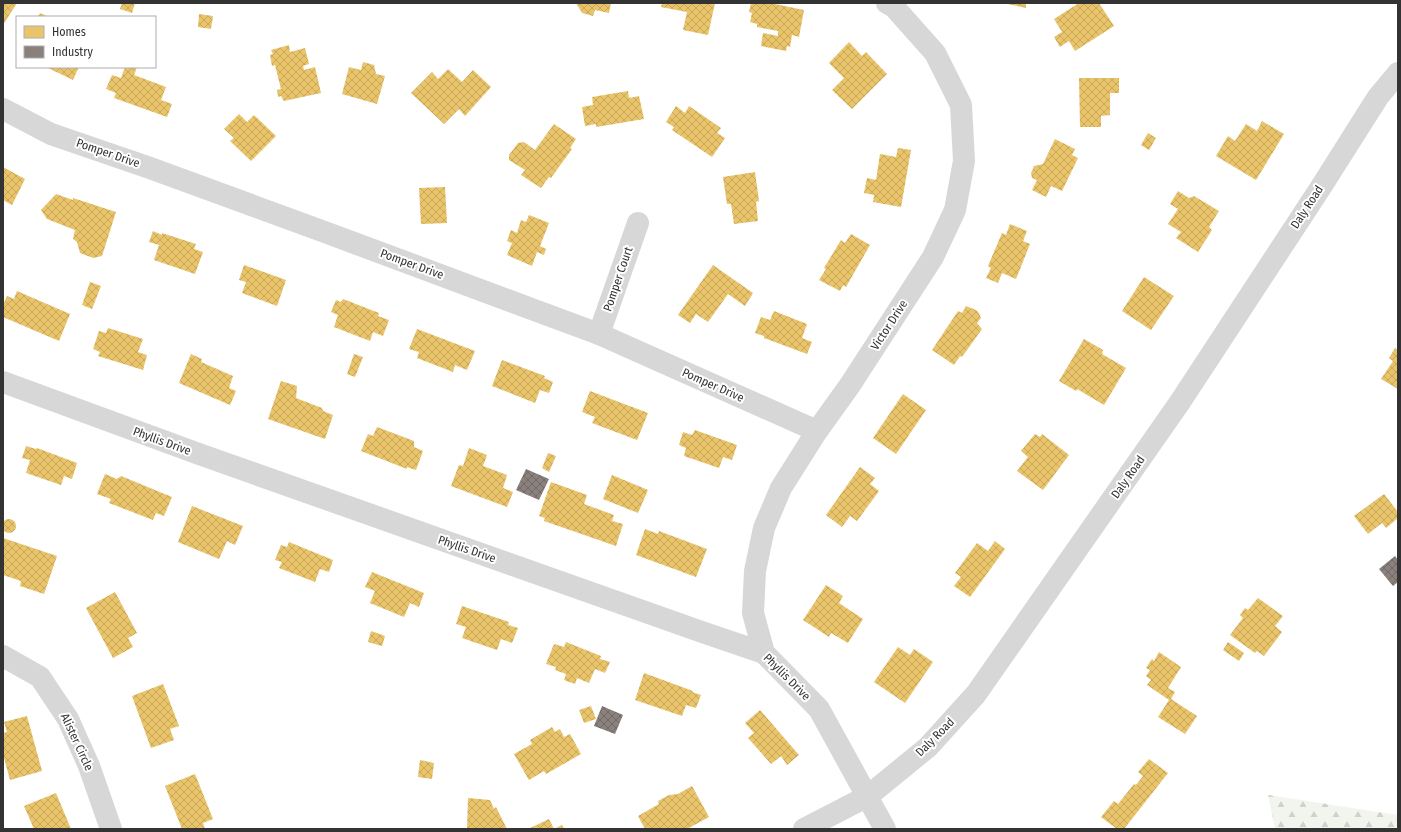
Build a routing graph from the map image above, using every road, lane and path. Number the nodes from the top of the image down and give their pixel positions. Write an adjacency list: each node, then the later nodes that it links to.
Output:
1 (887, 3): 7 (street, Victor Drive)
2 (1398, 74): 10 (street, Daly Road)
3 (3, 109): 5 (street, Pomper Drive)
4 (638, 224): 5 (street, Pomper Court)
5 (599, 334): 7 (street, Pomper Drive)
6 (3, 382): 8 (street, Phyllis Drive)
7 (817, 431): 8 (street, Victor Drive)
8 (764, 652): 10 (street, Phyllis Drive)
9 (3, 656): 11 (street, Alister Circle)
10 (868, 796): 12 (street, Daly Road); 13 (street, Phyllis Drive)
11 (111, 829)
12 (804, 829)
13 (885, 829)

